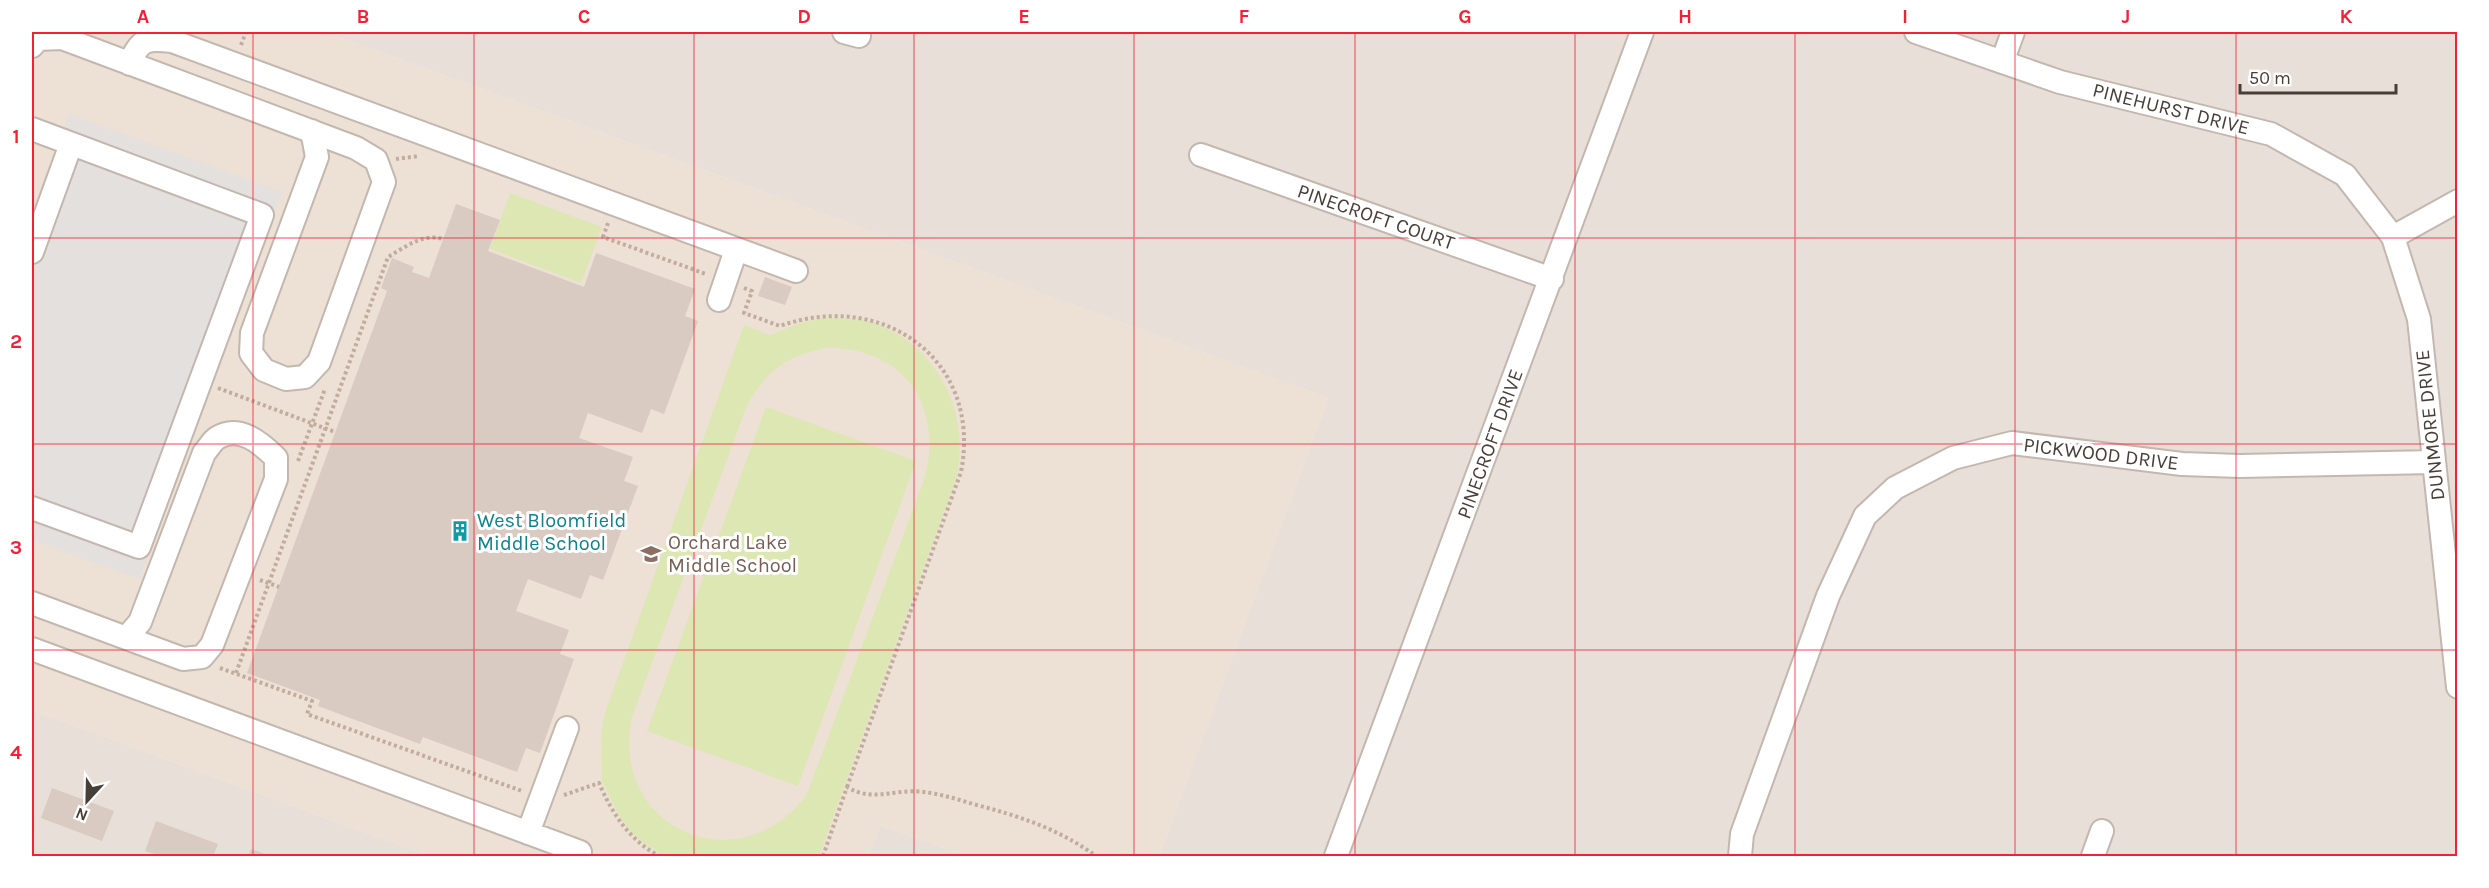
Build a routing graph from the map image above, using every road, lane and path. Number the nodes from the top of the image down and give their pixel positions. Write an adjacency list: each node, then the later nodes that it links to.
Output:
1 (1642, 32): 20 (street, PINECROFT DRIVE)
2 (1916, 32): 5 (street, PINEHURST DRIVE)
3 (2013, 32): 5 (street)
4 (32, 46): 6 (street)
5 (2002, 62): 15 (street, PINEHURST DRIVE)
6 (130, 64): 8 (street); 17 (street)
7 (32, 129): 9 (street)
8 (312, 131): 12 (street); 12 (street)
9 (71, 144): 18 (street); 22 (street)
10 (1201, 155): 20 (street, PINECROFT COURT)
11 (420, 156): 12 (path)
12 (378, 167)
13 (2457, 201): 15 (street)
14 (609, 220): 21 (path)
15 (2393, 237): 25 (street, DUNMORE DRIVE)
16 (443, 239): 23 (path)
17 (736, 250): 19 (street); 21 (street)
18 (32, 252)
19 (796, 271)
20 (1552, 279): 42 (street, PINECROFT DRIVE)
21 (722, 291): 34 (path)
22 (200, 382): 23 (path); 26 (street)
23 (327, 429): 24 (path); 31 (path)
24 (335, 432)
25 (2434, 462): 32 (street, DUNMORE DRIVE); 43 (street, PICKWOOD DRIVE)
26 (32, 508)
27 (32, 603): 28 (street)
28 (127, 637): 28 (street)
29 (32, 649): 37 (street)
30 (211, 673): 31 (path)
31 (236, 673): 35 (path)
32 (2457, 687)
33 (567, 728): 35 (street)
34 (848, 787): 40 (path); 41 (path)
35 (541, 796): 37 (street); 39 (path)
36 (2102, 831): 44 (street)
37 (528, 833): 38 (street)
38 (580, 852)
39 (659, 856)
40 (822, 856)
41 (1096, 856)
42 (1336, 856)
43 (1740, 856)
44 (2093, 856)

